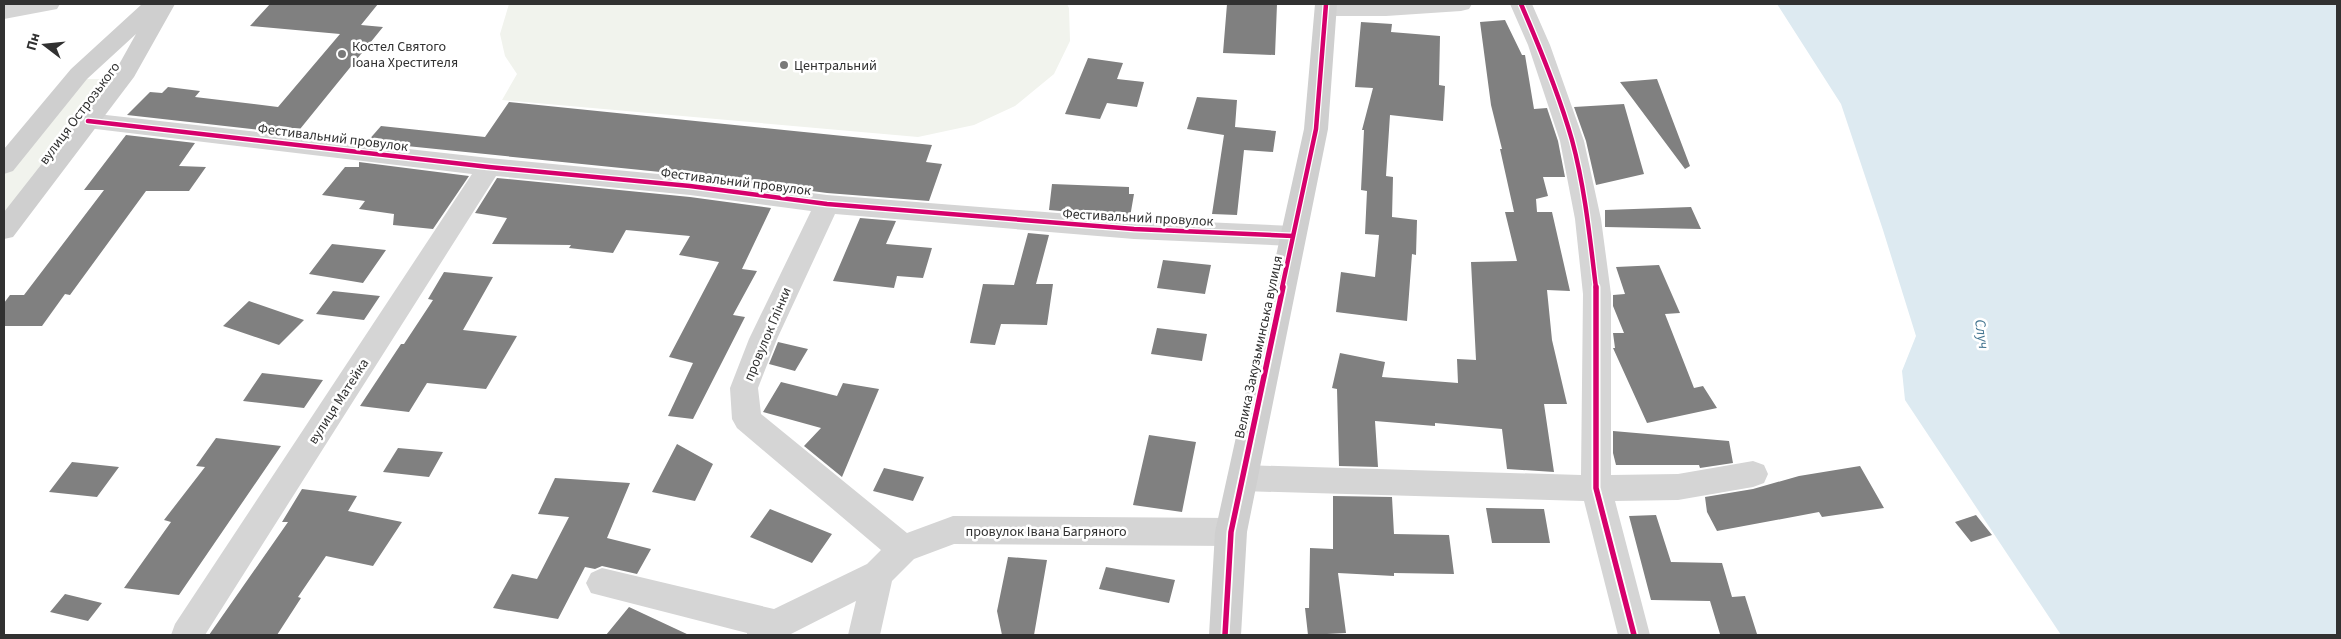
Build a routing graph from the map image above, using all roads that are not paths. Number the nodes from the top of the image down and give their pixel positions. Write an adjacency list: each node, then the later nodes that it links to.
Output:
1 (49, 4): 7 (street)
2 (155, 4): 9 (street, вулиця Острозького)
3 (164, 4): 8 (street, вулиця Острозького)
4 (1461, 4): 6 (street)
5 (1521, 4): 18 (street)
6 (1326, 6): 15 (street, Велика Закузьминська вулиця)
7 (4, 12)
8 (126, 72): 9 (street); 10 (street, вулиця Острозького)
9 (79, 74): 11 (street, вулиця Острозького)
10 (88, 121): 12 (street, Фестивальний провулок); 14 (street, вулиця Острозького)
11 (4, 165)
12 (489, 167): 13 (street, Фестивальний провулок); 24 (street, вулиця Матейка)
13 (827, 204): 15 (street, Фестивальний провулок); 20 (street, провулок Глінки)
14 (4, 230)
15 (1293, 236): 17 (street, Велика Закузьминська вулиця)
16 (1753, 474): 18 (street)
17 (1242, 478): 18 (street); 19 (street, Велика Закузьминська вулиця)
18 (1596, 488): 27 (street)
19 (1231, 532): 20 (street, провулок Івана Багряного); 26 (street, Велика Закузьминська вулиця)
20 (903, 549): 21 (street, провулок Івана Багряного)
21 (878, 574): 23 (street); 25 (street)
22 (602, 583): 23 (street)
23 (769, 630)
24 (187, 635)
25 (864, 635)
26 (1225, 635)
27 (1634, 635)

